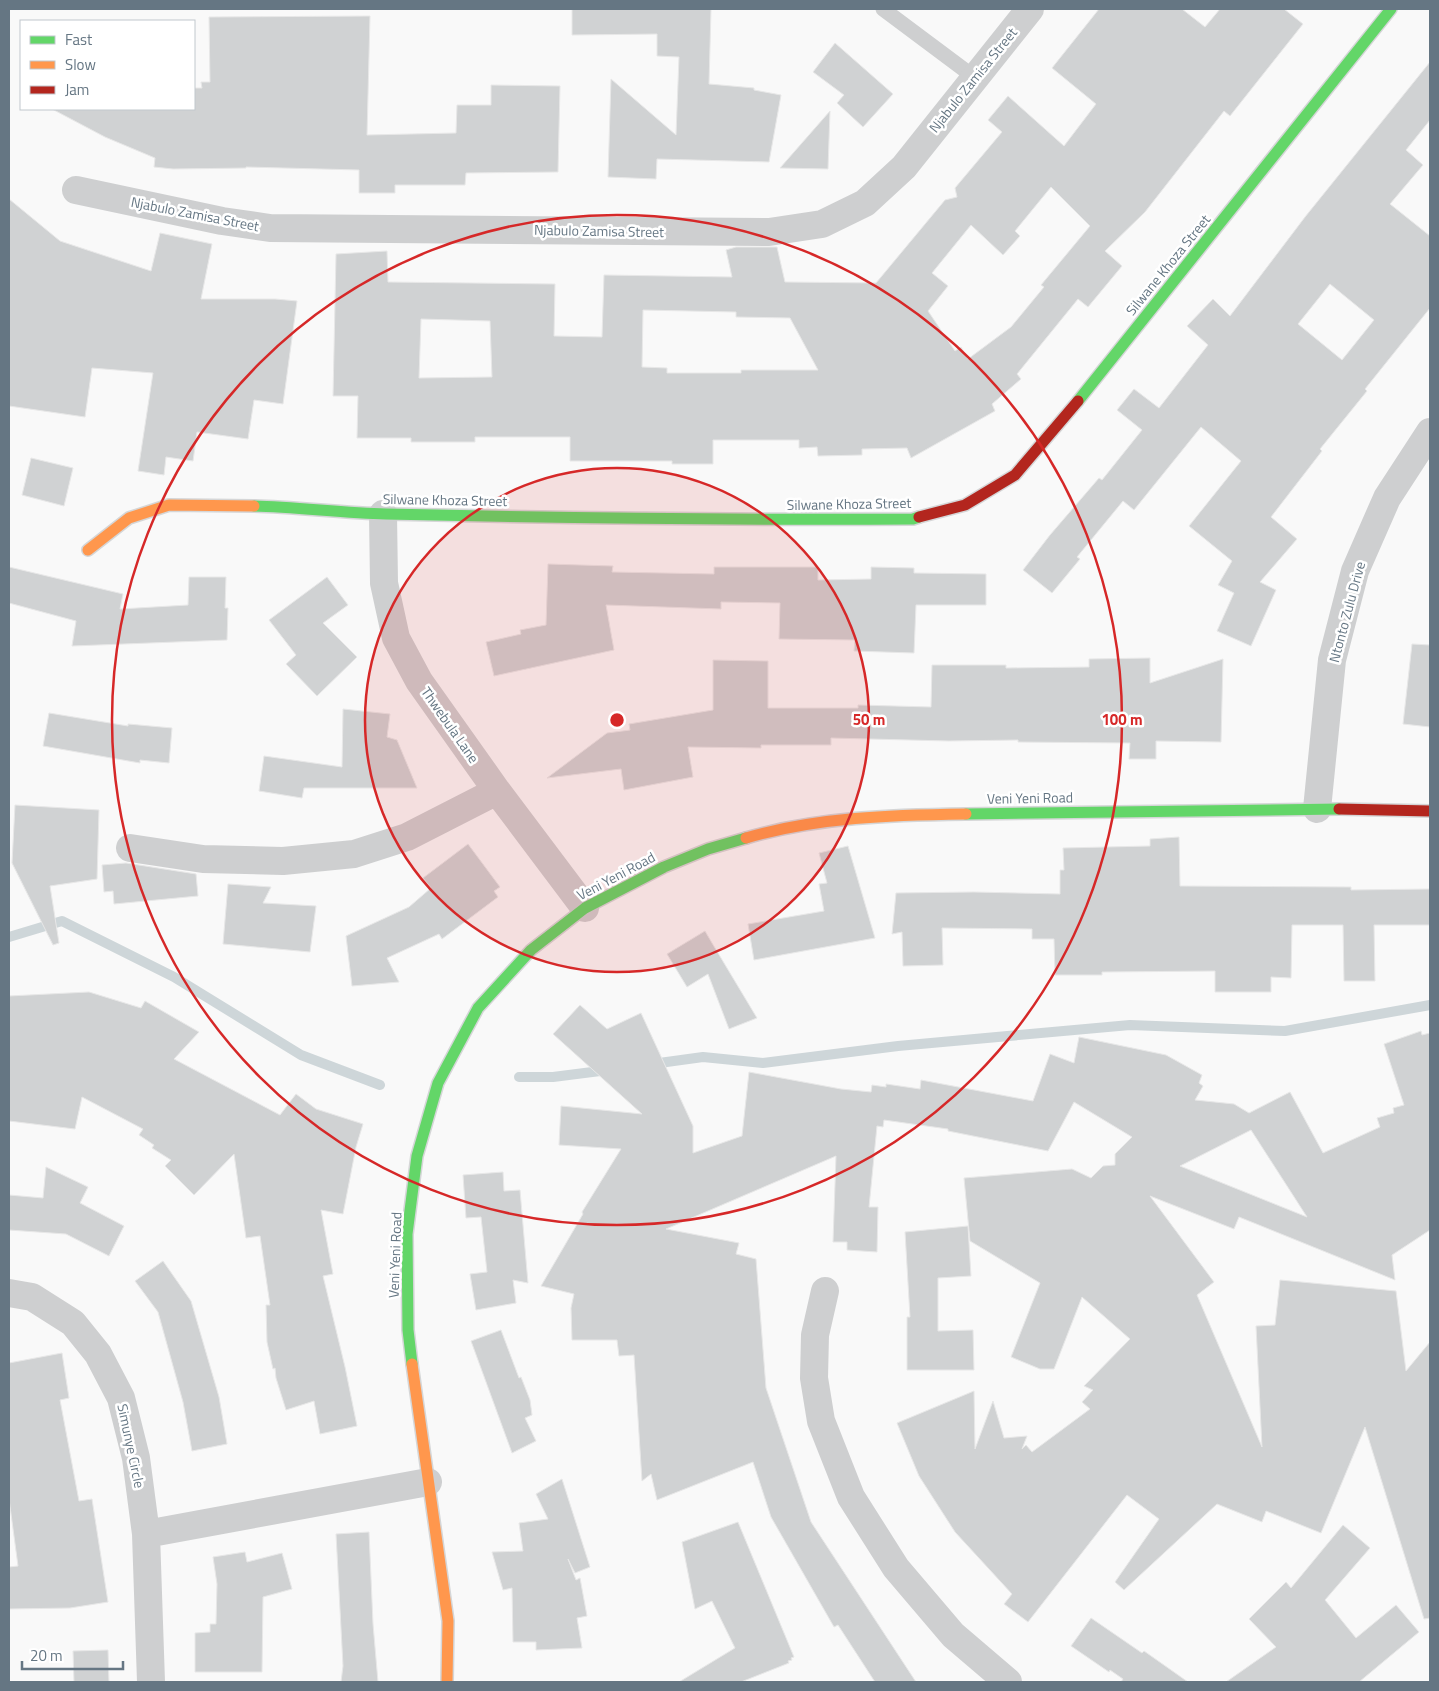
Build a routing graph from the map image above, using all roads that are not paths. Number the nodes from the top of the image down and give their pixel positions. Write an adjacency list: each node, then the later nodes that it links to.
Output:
1 (883, 9): 4 (lane)
2 (1030, 9): 4 (street, Njabulo Zamisa Street)
3 (1391, 9): 7 (street, Silwane Khoza Street)
4 (974, 77): 5 (street, Njabulo Zamisa Street)
5 (76, 190)
6 (1430, 432): 10 (street, Ntonto Zulu Drive)
7 (383, 514): 8 (street, Silwane Khoza Street); 9 (street, Thwebula Lane)
8 (88, 550)
9 (497, 791): 12 (street); 13 (street, Thwebula Lane)
10 (1317, 809): 11 (street, Veni Yeni Road); 13 (street, Veni Yeni Road)
11 (1430, 811)
12 (130, 848)
13 (585, 908): 16 (street, Veni Yeni Road)
14 (825, 1291): 20 (street)
15 (9, 1293): 17 (street, Simunye Circle)
16 (428, 1482): 17 (street); 19 (street, Veni Yeni Road)
17 (146, 1534): 18 (street, Simunye Circle)
18 (151, 1682)
19 (447, 1682)
20 (1008, 1682)

